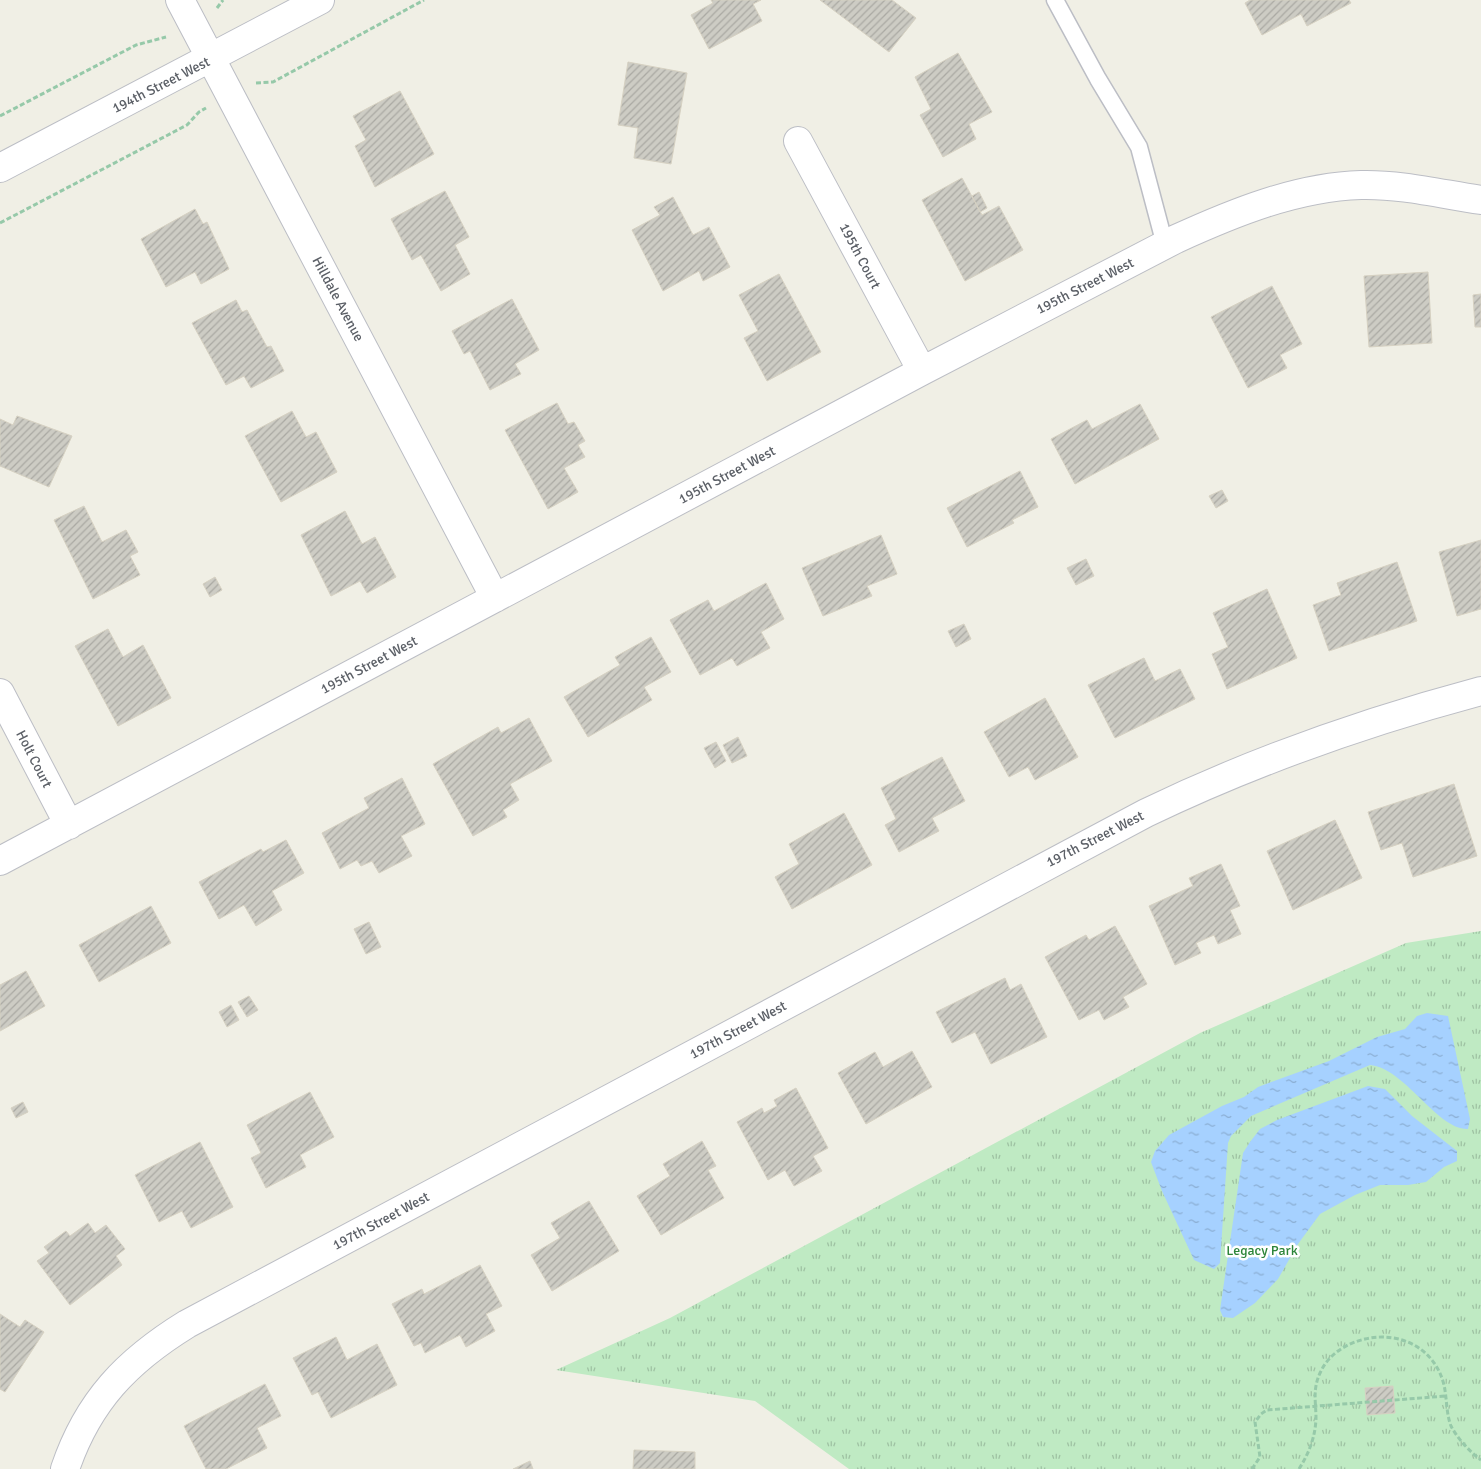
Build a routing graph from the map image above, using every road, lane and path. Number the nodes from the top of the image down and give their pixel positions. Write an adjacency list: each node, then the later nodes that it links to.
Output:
1 (223, 0): 4 (path)
2 (320, 0): 5 (street, 194th Street West)
3 (1054, 0): 10 (lane)
4 (186, 11): 5 (street, Hilldale Avenue); 6 (path)
5 (211, 58): 8 (street, 194th Street West); 12 (street, Hilldale Avenue)
6 (0, 116)
7 (798, 141): 11 (street, 195th Court)
8 (0, 168)
9 (1481, 200): 10 (street, 195th Street West)
10 (1165, 245): 11 (street, 195th Street West)
11 (922, 371): 12 (street, 195th Street West)
12 (495, 598): 15 (street, 195th Street West)
13 (1481, 691): 20 (street, 197th Street West)
14 (0, 693): 15 (street, Holt Court)
15 (69, 825): 16 (street, 195th Street West)
16 (0, 861)
17 (1446, 1396): 18 (path); 18 (path); 19 (path)
18 (1314, 1405): 21 (path); 22 (path)
19 (1481, 1460)
20 (65, 1469)
21 (1252, 1469)
22 (1300, 1469)

